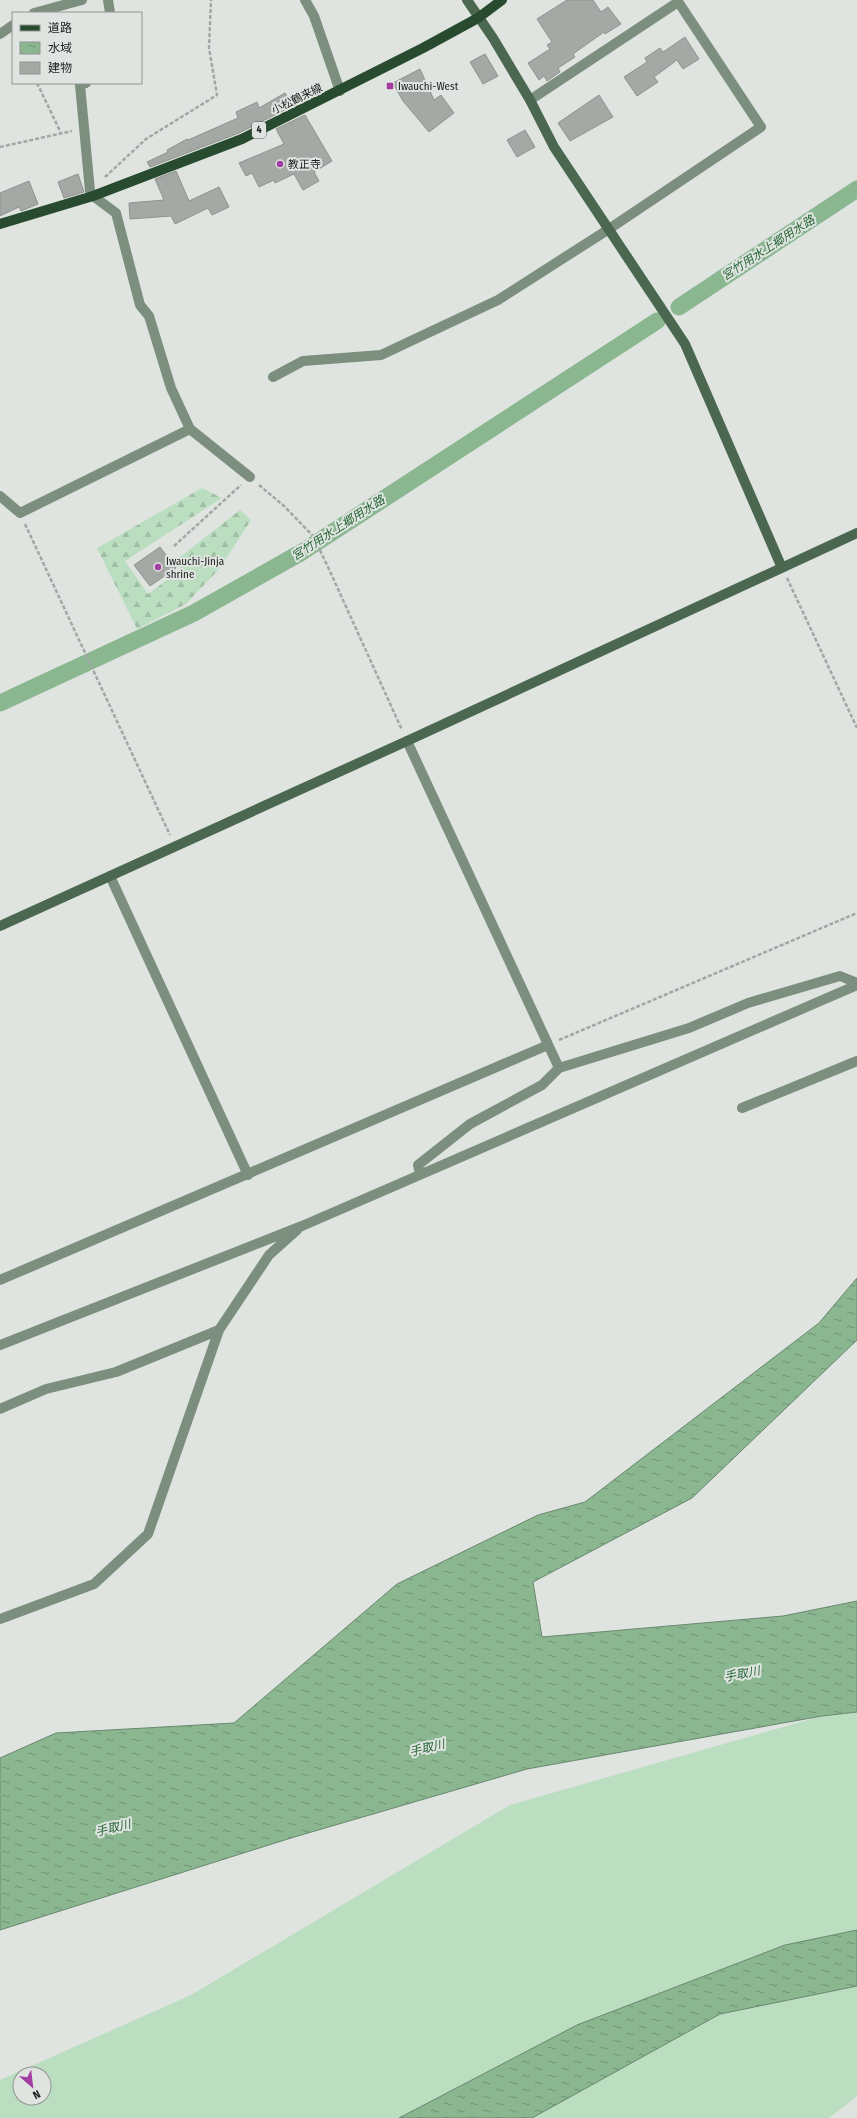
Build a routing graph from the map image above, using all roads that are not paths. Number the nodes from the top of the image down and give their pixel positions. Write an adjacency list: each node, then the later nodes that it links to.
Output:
1 (82, 0): 7 (street)
2 (108, 0): 8 (street)
3 (305, 0): 13 (street)
4 (467, 0): 9 (street)
5 (502, 0): 9 (main road, 小松鶴来線 / 4)
6 (678, 1): 14 (street); 17 (street)
7 (38, 12)
8 (110, 12)
9 (478, 18): 13 (main road, 小松鶴来線 / 4); 14 (street)
10 (12, 26): 11 (street)
11 (0, 34)
12 (83, 84): 15 (street)
13 (340, 91): 15 (main road, 小松鶴来線 / 4)
14 (530, 100): 17 (street)
15 (92, 193): 16 (main road, 小松鶴来線 / 4); 19 (street)
16 (0, 224)
17 (609, 229): 18 (street); 23 (street)
18 (274, 376)
19 (190, 428): 20 (street); 21 (street)
20 (250, 477)
21 (0, 496)
22 (857, 533): 23 (street)
23 (782, 568): 24 (street)
24 (407, 741): 25 (street); 28 (street)
25 (110, 876): 26 (street); 33 (street)
26 (0, 926)
27 (857, 984): 30 (street); 32 (street)
28 (548, 1045): 30 (street); 33 (street)
29 (857, 1061): 31 (street)
30 (559, 1068): 32 (street)
31 (742, 1108)
32 (420, 1174): 34 (street)
33 (248, 1175): 35 (street)
34 (302, 1226): 36 (street); 37 (street)
35 (0, 1280)
36 (219, 1330): 38 (street); 39 (street)
37 (0, 1345)
38 (0, 1409)
39 (0, 1619)

